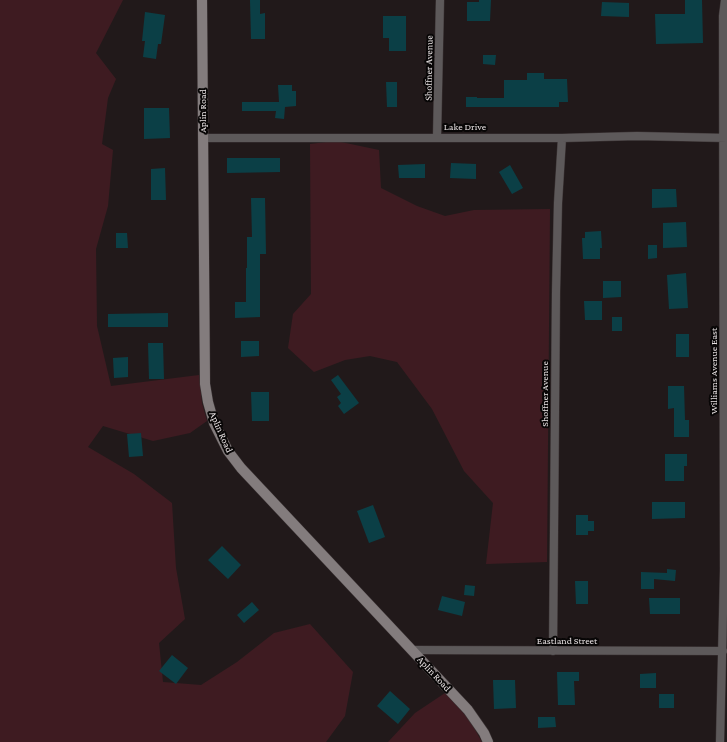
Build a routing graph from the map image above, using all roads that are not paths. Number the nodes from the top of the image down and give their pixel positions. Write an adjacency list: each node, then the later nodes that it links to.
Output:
1 (202, 0): 6 (street, Aplin Road)
2 (440, 0): 4 (street, Shoffner Avenue)
3 (725, 0): 5 (street, Williams Avenue East)
4 (437, 137): 6 (street, Lake Drive); 7 (street, Lake Drive)
5 (726, 137): 7 (street, Lake Drive); 10 (street, Williams Avenue East)
6 (203, 138): 8 (street, Aplin Road)
7 (562, 138): 9 (street, Shoffner Avenue)
8 (412, 650): 9 (street, Eastland Street); 11 (street, Aplin Road)
9 (553, 651): 10 (street, Eastland Street)
10 (723, 651): 12 (street, Williams Avenue East)
11 (488, 742)
12 (720, 742)

